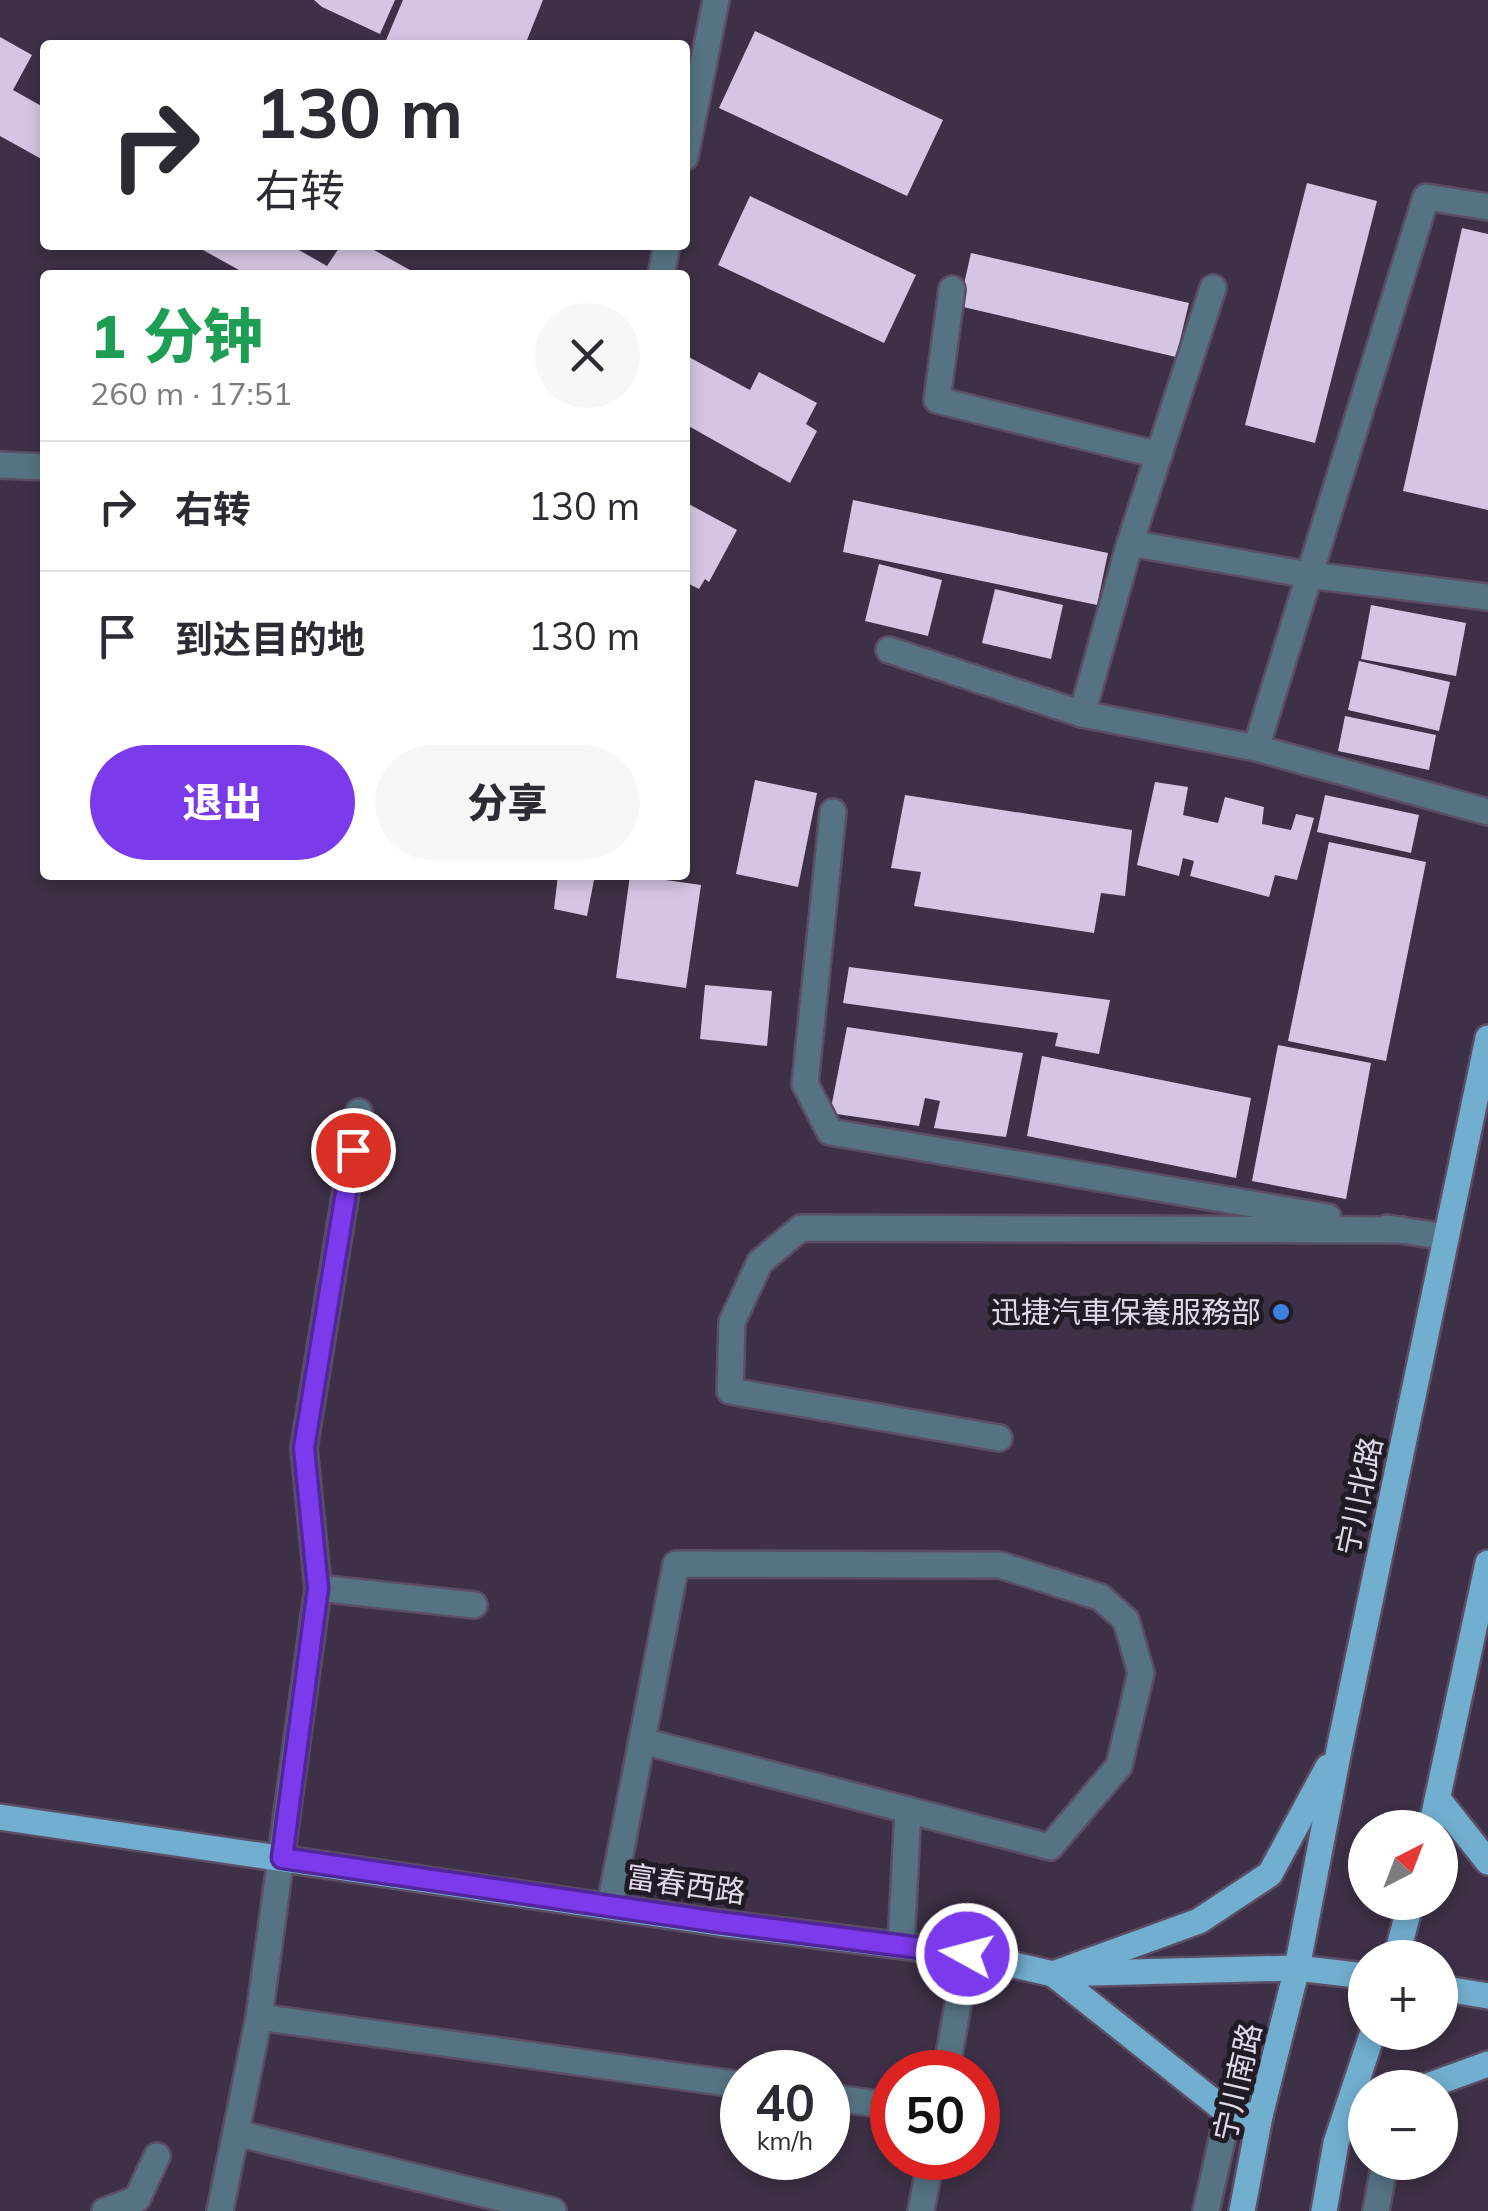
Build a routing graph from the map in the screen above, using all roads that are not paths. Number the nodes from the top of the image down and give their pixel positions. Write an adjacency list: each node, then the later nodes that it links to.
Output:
1 (716, 0): 2 (street)
2 (690, 132)
3 (1488, 208): 10 (street)
4 (1213, 288): 6 (street)
5 (952, 289): 6 (street)
6 (1158, 455): 9 (street)
7 (0, 465): 8 (street)
8 (40, 467)
9 (1130, 543): 10 (street); 13 (street)
10 (1310, 575): 11 (street); 14 (street)
11 (1488, 598)
12 (889, 650): 13 (street)
13 (1082, 714): 14 (street)
14 (1256, 748): 16 (street)
15 (833, 812): 19 (street)
16 (1488, 812)
17 (1488, 1038): 20 (main road, 宁川北路)
18 (359, 1112): 23 (street)
19 (1402, 1230): 20 (street); 21 (street)
20 (1446, 1237): 26 (main road, 宁川北路)
21 (999, 1438)
22 (1488, 1563): 27 (main road)
23 (318, 1588): 24 (street); 31 (street)
24 (474, 1605)
25 (642, 1740): 28 (street); 28 (street); 33 (street)
26 (1340, 1745): 36 (main road, 宁川北路); 37 (main road)
27 (1438, 1800): 29 (main road); 32 (main road)
28 (908, 1810): 34 (street)
29 (1436, 1810)
30 (0, 1817): 31 (main road, 富春西路)
31 (282, 1858): 33 (main road, 富春西路); 41 (street)
32 (1488, 1862)
33 (610, 1906): 34 (main road, 富春西路)
34 (901, 1945): 35 (main road, 富春西路)
35 (967, 1954): 37 (main road, 富春西路); 42 (street)
36 (1297, 1968): 37 (main road, 富春西路); 38 (main road, 富春西路); 48 (main road, 宁川南路)
37 (1053, 1974): 47 (main road)
38 (1348, 1974)
39 (1458, 1991): 40 (main road)
40 (1488, 1996)
41 (259, 2016): 46 (street); 49 (street)
42 (950, 2050)
43 (1367, 2050): 51 (main road)
44 (1488, 2064): 45 (main road)
45 (1458, 2075)
46 (720, 2082)
47 (1228, 2112): 48 (main road); 59 (street)
48 (1260, 2116): 60 (main road, 宁川南路)
49 (236, 2133): 56 (street); 57 (street)
50 (1348, 2134): 51 (main road)
51 (1336, 2143): 61 (main road)
52 (157, 2156): 55 (street)
53 (927, 2180): 58 (street)
54 (1382, 2180): 62 (street)
55 (105, 2211)
56 (220, 2211)
57 (553, 2211)
58 (922, 2211)
59 (1206, 2211)
60 (1242, 2211)
61 (1324, 2211)
62 (1376, 2211)

